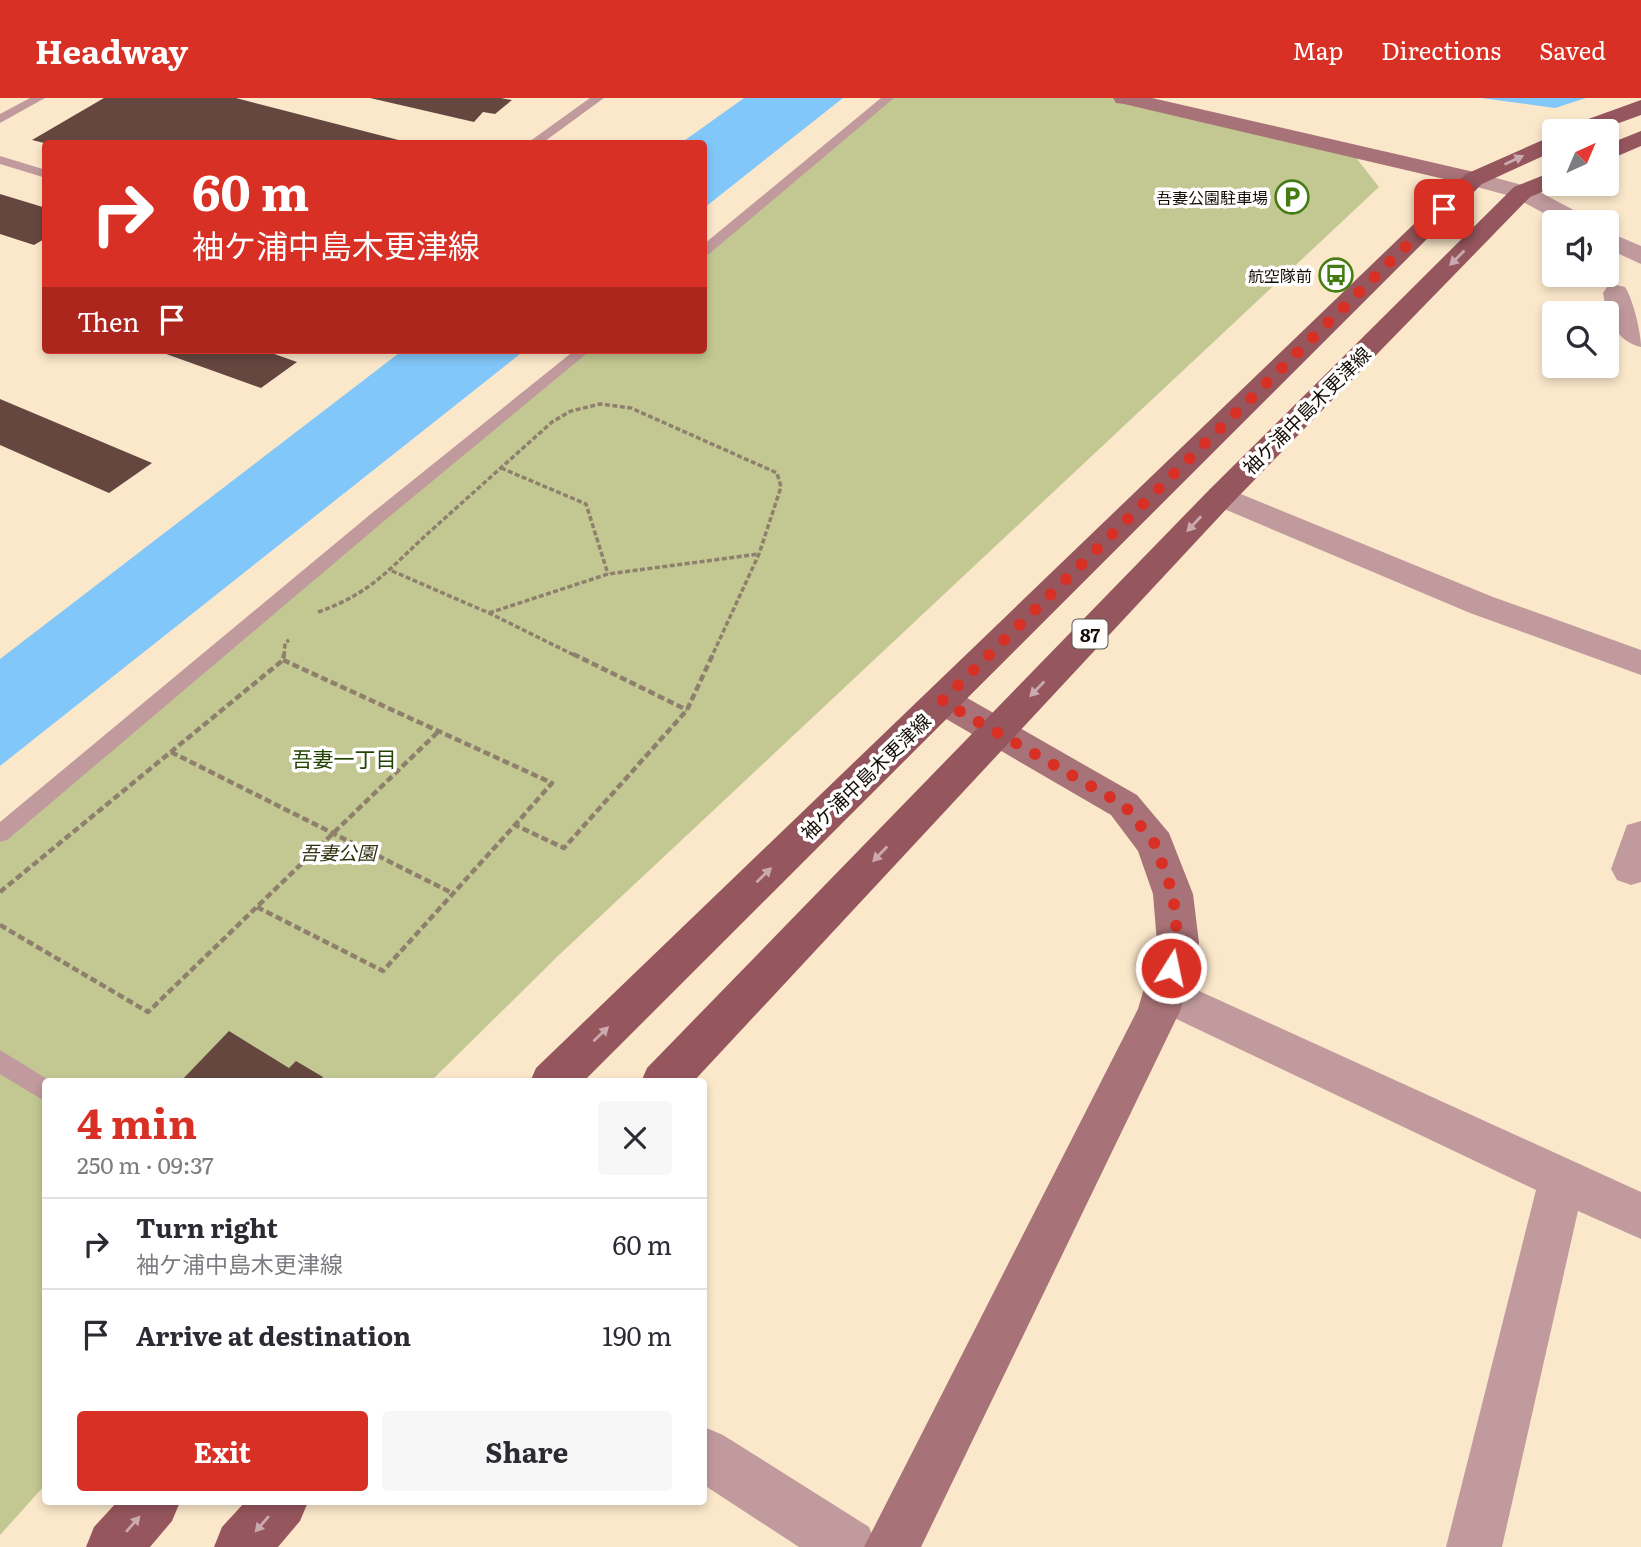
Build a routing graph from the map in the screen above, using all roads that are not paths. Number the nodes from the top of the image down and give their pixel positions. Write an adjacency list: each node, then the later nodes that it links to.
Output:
1 (39, 98): 6 (lane)
2 (598, 98): 9 (lane)
3 (888, 98): 19 (lane)
4 (1124, 98): 14 (street)
5 (1641, 107): 7 (main road)
6 (0, 119)
7 (1609, 119)
8 (1641, 138): 11 (main road)
9 (538, 140)
10 (1542, 148): 14 (main road, 袖ケ浦中島木更津線, one-way to 10)
11 (1619, 148)
12 (0, 160): 13 (lane)
13 (42, 173)
14 (1474, 179): 16 (street); 26 (main road, 袖ケ浦中島木更津線)
15 (1542, 183): 16 (main road, 袖ケ浦中島木更津線 / 87)
16 (1522, 192): 17 (street); 24 (main road, 袖ケ浦中島木更津線 / 87, one-way to 24)
17 (1556, 210)
18 (1619, 245): 20 (street)
19 (707, 249)
20 (1641, 256)
21 (1616, 292): 22 (street)
22 (1641, 339)
23 (579, 354): 28 (lane)
24 (1221, 496): 25 (street); 27 (main road, 袖ケ浦中島木更津線 / 87, one-way to 27)
25 (1641, 663)
26 (942, 701): 27 (street); 31 (main road, 袖ケ浦中島木更津線, one-way to 26)
27 (996, 733): 29 (street); 32 (main road, 袖ケ浦中島木更津線 / 87, one-way to 32)
28 (0, 834)
29 (1164, 993): 34 (street); 42 (street)
30 (0, 1061): 33 (lane)
31 (556, 1078)
32 (667, 1078)
33 (42, 1088)
34 (1562, 1179): 35 (street); 43 (street)
35 (1641, 1216)
36 (707, 1456): 41 (street)
37 (150, 1505): 39 (main road, one-way to 37)
38 (278, 1505): 40 (main road, one-way to 40)
39 (114, 1547)
40 (242, 1547)
41 (849, 1547)
42 (892, 1547)
43 (1474, 1547)

